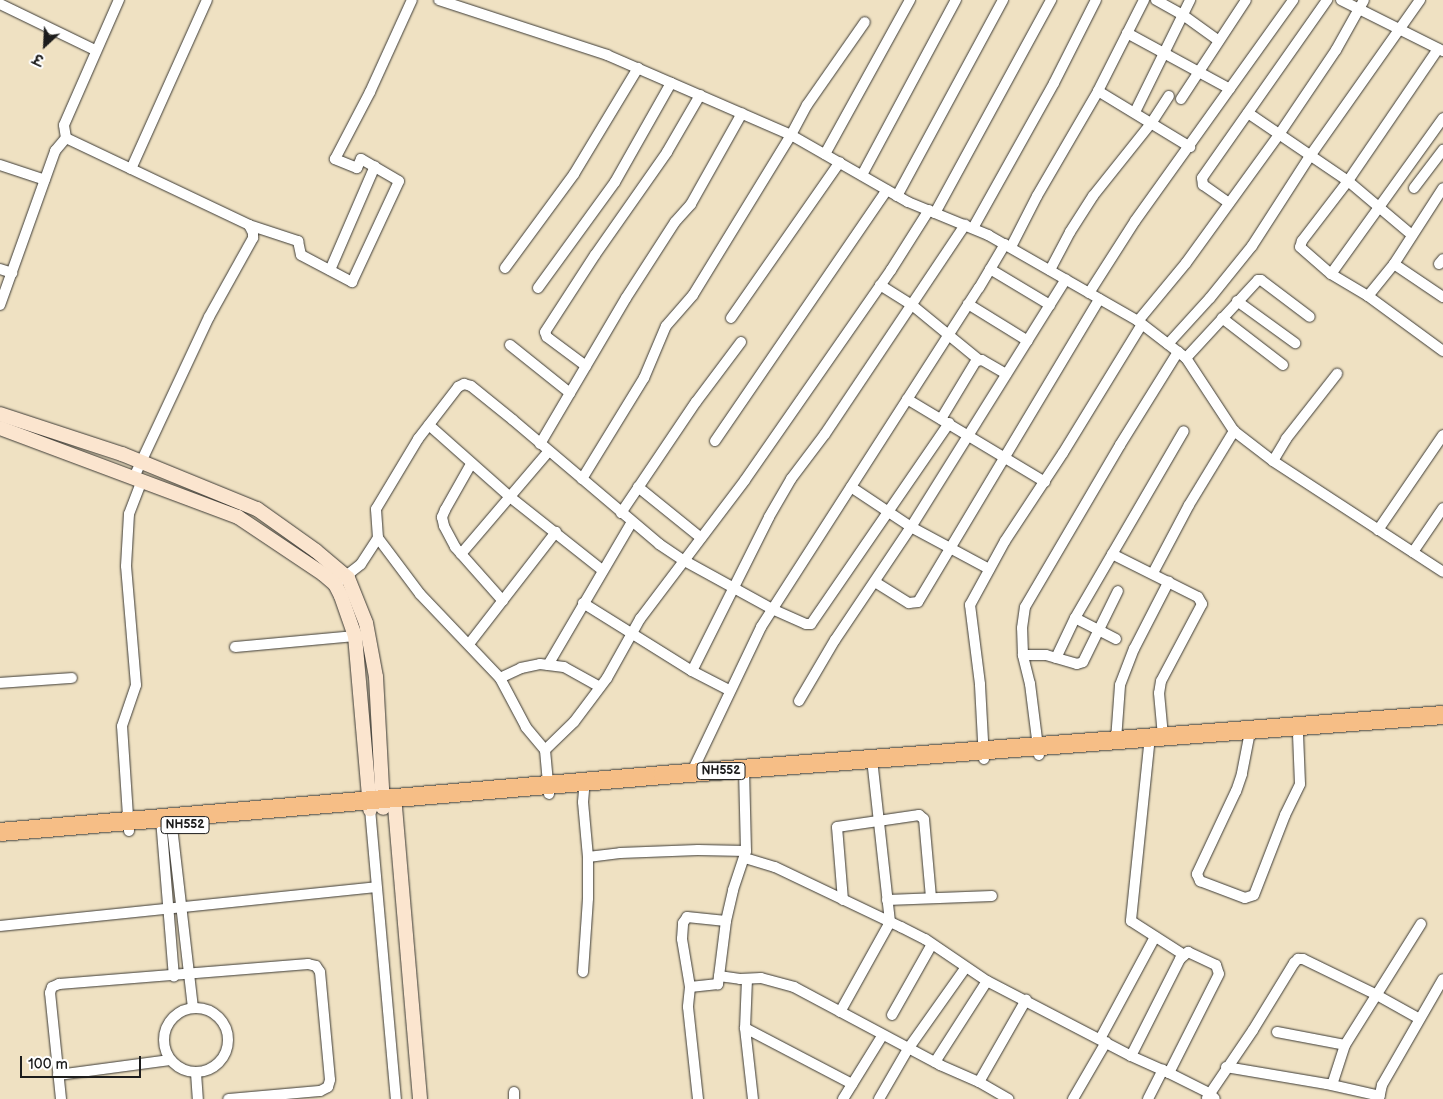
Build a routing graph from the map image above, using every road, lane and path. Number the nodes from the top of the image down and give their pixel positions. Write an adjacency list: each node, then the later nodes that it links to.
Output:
1 (119, 0): 25 (street)
2 (207, 0): 51 (street)
3 (412, 0): 50 (street)
4 (439, 0): 28 (street)
5 (910, 0): 46 (street)
6 (956, 0): 52 (street)
7 (1003, 0): 58 (street)
8 (1051, 0): 61 (street)
9 (1096, 0): 63 (street)
10 (1144, 0): 23 (street)
11 (1156, 0): 20 (street)
12 (1190, 0): 20 (street)
13 (1246, 0): 24 (street)
14 (1293, 0): 31 (street)
15 (1326, 0): 38 (street)
16 (1341, 0): 19 (street)
17 (1420, 0): 22 (street)
18 (0, 4): 25 (street)
19 (1362, 5): 22 (street); 42 (street)
20 (1183, 15): 24 (street); 27 (street)
21 (865, 22): 41 (street)
22 (1399, 28): 26 (street); 47 (street)
23 (1127, 33): 27 (street); 32 (street)
24 (1218, 41): 29 (street)
25 (95, 50): 43 (street)
26 (1441, 50): 54 (street)
27 (1165, 53): 29 (street); 36 (street)
28 (638, 68): 30 (street); 67 (street)
29 (1198, 71): 31 (street); 35 (street)
30 (671, 83): 33 (street); 76 (street)
31 (1230, 89): 44 (street)
32 (1098, 90): 36 (street); 65 (street)
33 (700, 95): 37 (street); 100 (street)
34 (1169, 96): 40 (street)
35 (1181, 99)
36 (1135, 112): 40 (street)
37 (742, 113): 41 (street); 100 (street)
38 (1248, 113): 42 (street); 59 (street)
39 (1443, 118): 60 (street)
40 (1152, 122): 44 (street); 71 (street)
41 (792, 135): 46 (street); 121 (street)
42 (1278, 136): 47 (street); 59 (street)
43 (66, 138): 51 (street); 53 (street)
44 (1190, 147): 77 (street)
45 (1443, 150): 55 (street)
46 (825, 154): 48 (street)
47 (1310, 156): 54 (street); 94 (street)
48 (840, 162): 52 (street); 87 (street)
49 (0, 165): 53 (street)
50 (376, 166): 70 (street); 70 (street)
51 (131, 169): 62 (street)
52 (862, 175): 57 (street)
53 (46, 180): 72 (street)
54 (1348, 181): 60 (street); 73 (street)
55 (1414, 188)
56 (1443, 188): 64 (street)
57 (887, 190): 58 (street); 113 (street)
58 (897, 196): 61 (street)
59 (1229, 203): 89 (street)
60 (1379, 207): 64 (street); 73 (street)
61 (932, 212): 63 (street); 75 (street)
62 (249, 225): 70 (street); 118 (street)
63 (969, 227): 65 (street); 84 (street)
64 (1412, 235): 66 (street)
65 (1008, 246): 68 (street); 71 (street)
66 (1394, 264): 78 (street); 79 (street)
67 (505, 268)
68 (990, 268): 82 (street); 85 (street)
69 (0, 269): 72 (street)
70 (330, 270)
71 (1050, 270): 74 (street)
72 (12, 273): 83 (street)
73 (1332, 274): 78 (street)
74 (1066, 279): 77 (street); 85 (street)
75 (880, 285): 84 (street); 134 (street)
76 (538, 288)
77 (1090, 293): 80 (street)
78 (1368, 296): 96 (street)
79 (1443, 297)
80 (1099, 299): 89 (street); 116 (street)
81 (1237, 301): 86 (street); 88 (street); 93 (street)
82 (968, 304): 90 (street); 91 (street)
83 (0, 305)
84 (912, 305): 90 (street); 147 (street)
85 (1050, 305): 91 (street)
86 (1310, 317)
87 (731, 318)
88 (1222, 318): 97 (street); 99 (street)
89 (1140, 322): 94 (street); 122 (street)
90 (949, 334): 98 (street); 104 (street)
91 (1028, 341): 101 (street)
92 (741, 342): 123 (street)
93 (1295, 342)
94 (1168, 344): 97 (street)
95 (510, 345): 103 (street)
96 (1443, 351)
97 (1182, 355): 110 (street); 159 (street)
98 (979, 360): 101 (street); 106 (street)
99 (1283, 365)
100 (586, 366): 103 (street)
101 (1006, 374): 111 (street)
102 (1337, 374): 117 (street)
103 (570, 393): 114 (street)
104 (907, 399): 106 (street); 124 (street)
105 (0, 414): 118 (street)
106 (945, 421): 111 (street); 127 (street)
107 (429, 426): 114 (street); 119 (street); 133 (street)
108 (0, 428): 120 (street)
109 (1184, 431): 138 (street)
110 (1234, 431): 117 (street); 143 (street)
111 (968, 434): 116 (street); 130 (street)
112 (1443, 435): 131 (street)
113 (715, 441)
114 (540, 444): 115 (street)
115 (549, 451): 121 (street); 125 (street)
116 (1004, 456): 122 (street); 135 (street)
117 (1274, 461): 131 (street)
118 (140, 462): 120 (street); 144 (street)
119 (471, 464): 125 (street); 137 (street)
120 (138, 479): 144 (street); 186 (street)
121 (582, 479): 128 (street)
122 (1045, 482): 140 (street)
123 (638, 487): 128 (street); 134 (street)
124 (851, 487): 127 (street); 151 (street)
125 (510, 497): 132 (street); 137 (street)
126 (1443, 508): 136 (street)
127 (889, 512): 130 (street); 151 (street)
128 (621, 513): 129 (street)
129 (632, 522): 139 (street); 141 (street)
130 (911, 527): 135 (street); 146 (street)
131 (1378, 530): 136 (street)
132 (556, 532): 141 (street); 149 (street)
133 (378, 538): 144 (street); 157 (street)
134 (701, 538): 139 (street)
135 (949, 548): 140 (street); 146 (street)
136 (1413, 552): 142 (street)
137 (461, 554): 149 (street)
138 (1112, 554): 143 (street); 152 (street)
139 (683, 560): 147 (street); 154 (street)
140 (989, 569): 177 (street)
141 (602, 570): 150 (street)
142 (1443, 572)
143 (1153, 573): 145 (street)
144 (340, 580): 155 (street); 183 (street)
145 (1169, 581): 173 (street); 174 (street)
146 (875, 582): 168 (street)
147 (734, 588): 151 (street); 162 (street)
148 (1118, 591): 153 (street)
149 (503, 601): 157 (street)
150 (583, 603): 154 (street); 161 (street)
151 (772, 609): 167 (street)
152 (1075, 618): 153 (street); 160 (street)
153 (1098, 630): 156 (street); 160 (street)
154 (632, 633): 162 (street); 166 (street)
155 (355, 636): 158 (street); 183 (street)
156 (1116, 639)
157 (469, 644): 164 (street)
158 (235, 647)
159 (1023, 655): 160 (street); 176 (street)
160 (1056, 658)
161 (548, 665): 164 (street); 166 (street)
162 (692, 671): 167 (street)
163 (72, 678): 165 (street)
164 (500, 678): 175 (street)
165 (0, 683)
166 (600, 687): 175 (street)
167 (730, 690): 180 (street)
168 (798, 701)
169 (1443, 715): 174 (highway, NH552)
170 (1443, 724): 171 (highway, NH552)
171 (1298, 734): 172 (highway, NH552); 172 (street)
172 (1249, 737): 174 (highway, NH552)
173 (1116, 740): 174 (highway, NH552); 176 (highway, NH552)
174 (1156, 741): 176 (highway, NH552); 202 (street)
175 (545, 750): 181 (street)
176 (1039, 751): 177 (highway, NH552)
177 (984, 755): 178 (highway, NH552)
178 (873, 764): 179 (highway, NH552); 184 (street)
179 (744, 773): 180 (highway, NH552); 189 (street)
180 (690, 777): 181 (highway, NH552); 182 (highway, NH552)
181 (548, 790): 182 (highway, NH552); 183 (highway, NH552)
182 (584, 791): 190 (street)
183 (380, 805): 185 (highway, NH552); 191 (street); 242 (street)
184 (878, 821): 193 (street); 194 (street); 195 (street)
185 (167, 822): 186 (highway, NH552); 196 (street); 197 (street)
186 (129, 826): 187 (highway, NH552); 188 (highway, NH552)
187 (0, 832)
188 (0, 840)
189 (745, 854): 190 (street); 194 (street); 198 (street)
190 (588, 857): 206 (street)
191 (376, 887): 196 (street); 241 (street)
192 (992, 896): 193 (street)
193 (931, 897): 195 (street)
194 (842, 900): 199 (street)
195 (888, 900): 199 (street)
196 (181, 908): 197 (street); 207 (street)
197 (169, 909): 201 (street); 208 (street)
198 (726, 921): 209 (street); 213 (street)
199 (890, 922): 203 (street); 217 (street)
200 (1421, 924): 214 (street)
201 (0, 926)
202 (1155, 937): 204 (street); 223 (street)
203 (932, 944): 205 (street); 218 (street)
204 (1184, 955): 226 (street); 230 (street)
205 (966, 967): 212 (street); 225 (street)
206 (584, 972)
207 (189, 975): 208 (street); 216 (street); 240 (street)
208 (174, 976): 232 (street)
209 (719, 976): 211 (street); 213 (street)
210 (1443, 978): 219 (street)
211 (747, 979): 217 (street); 220 (street)
212 (987, 981): 215 (street); 228 (street)
213 (690, 987): 243 (street)
214 (1375, 994): 219 (street); 224 (street); 229 (street)
215 (1026, 1000): 223 (street); 233 (street)
216 (192, 1008): 227 (street); 231 (street)
217 (840, 1012): 222 (street)
218 (892, 1015)
219 (1418, 1018): 237 (street)
220 (745, 1028): 234 (street); 244 (street)
221 (1277, 1032): 224 (street)
222 (882, 1036): 225 (street); 234 (street)
223 (1103, 1041): 226 (street); 248 (street)
224 (1344, 1045): 235 (street)
225 (908, 1049): 228 (street); 246 (street)
226 (1131, 1056): 230 (street)
227 (170, 1060): 231 (street); 232 (street)
228 (934, 1062): 233 (street)
229 (1226, 1067): 235 (street); 236 (street)
230 (1166, 1071): 236 (street); 249 (street)
231 (196, 1073): 239 (street)
232 (58, 1075): 238 (street)
233 (979, 1082): 247 (street)
234 (852, 1084): 245 (street)
235 (1332, 1085): 237 (street)
236 (1210, 1097)
237 (1379, 1097)
238 (61, 1099)
239 (198, 1099)
240 (228, 1099)
241 (396, 1099)
242 (420, 1099)
243 (698, 1099)
244 (753, 1099)
245 (843, 1099)
246 (879, 1099)
247 (1008, 1099)
248 (1073, 1099)
249 (1148, 1099)

